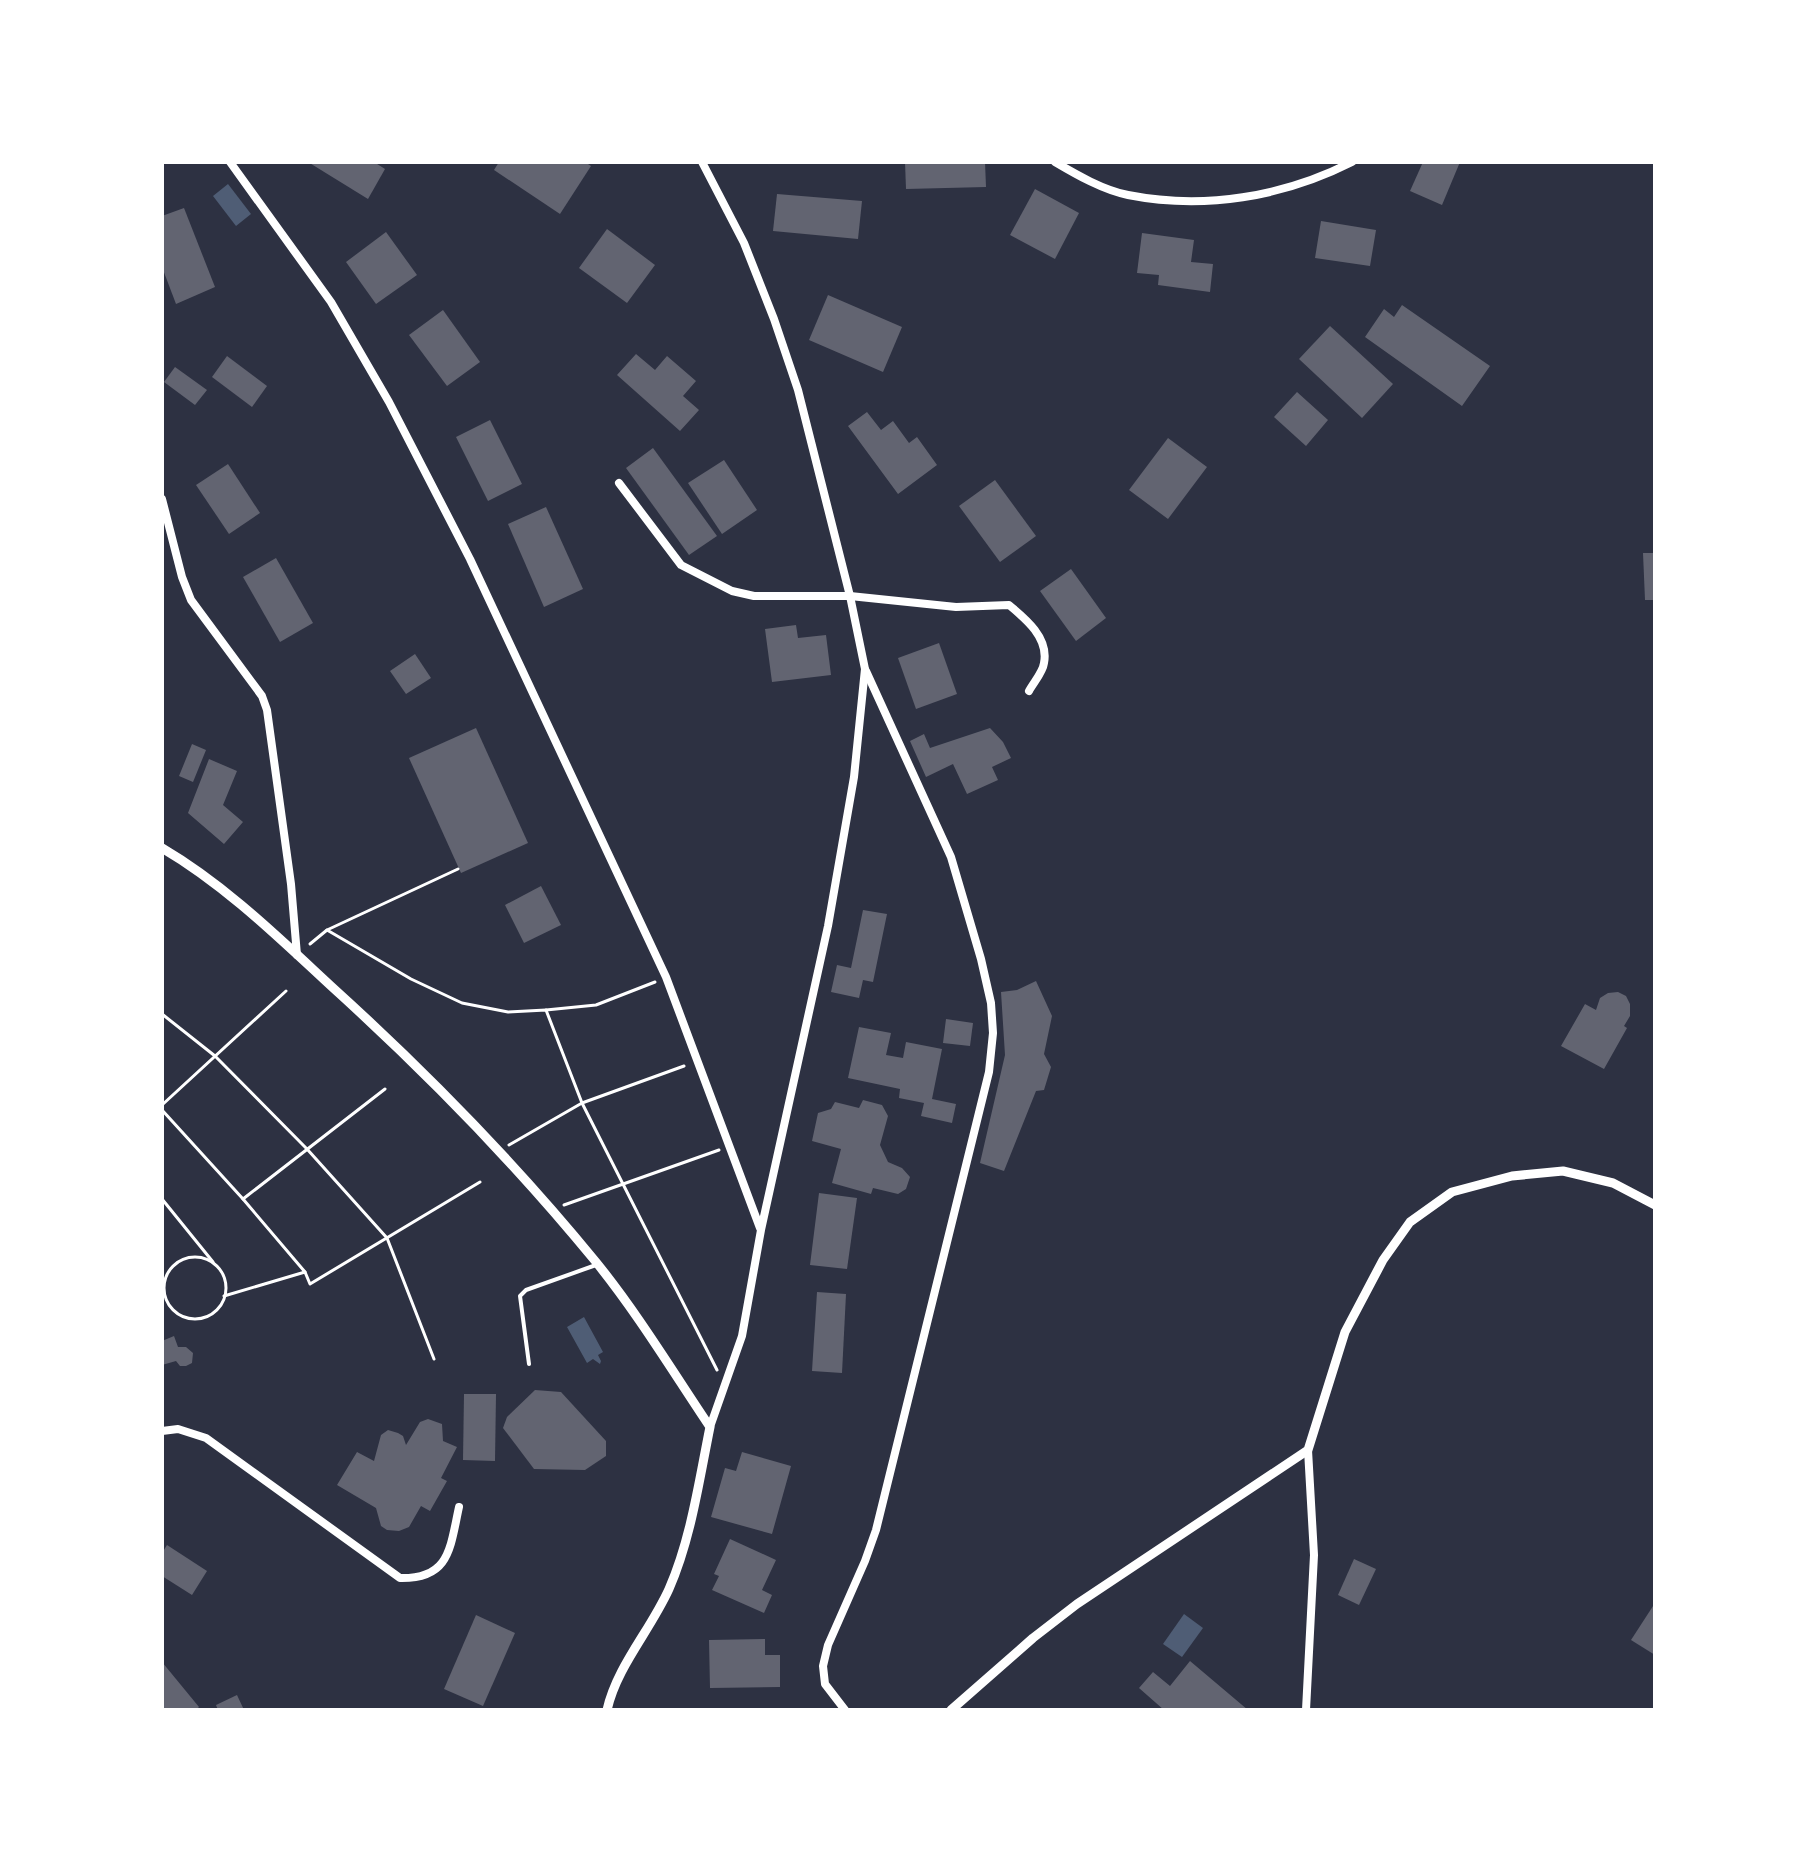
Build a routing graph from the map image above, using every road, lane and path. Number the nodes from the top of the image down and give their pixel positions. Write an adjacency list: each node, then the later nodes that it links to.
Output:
1 (230, 162): 14 (street)
2 (702, 162): 7 (street)
3 (1055, 162): 4 (street)
4 (1352, 162)
5 (619, 483): 7 (street)
6 (162, 499): 13 (street)
7 (850, 596): 8 (street); 9 (street)
8 (865, 669): 33 (street); 48 (street)
9 (1029, 691)
10 (162, 848): 13 (street)
11 (458, 869): 12 (path)
12 (327, 930): 13 (path); 16 (path)
13 (297, 955): 26 (street)
14 (666, 977): 16 (path); 19 (street)
15 (286, 991): 18 (path)
16 (546, 1010): 21 (path)
17 (162, 1014): 18 (path)
18 (215, 1056): 22 (path); 25 (path)
19 (699, 1061): 21 (path); 24 (street)
20 (385, 1089): 25 (path)
21 (582, 1103): 26 (path); 28 (path)
22 (162, 1105)
23 (162, 1110): 30 (path)
24 (730, 1147): 28 (path); 33 (street)
25 (307, 1149): 30 (path); 34 (path)
26 (499, 1151): 32 (street)
27 (480, 1182): 34 (path)
28 (622, 1183): 32 (path); 42 (path)
29 (162, 1199): 36 (path)
30 (243, 1199): 37 (path)
31 (1655, 1205): 45 (street)
32 (551, 1210): 35 (street)
33 (761, 1230): 42 (street)
34 (387, 1238): 37 (path); 40 (path)
35 (598, 1265): 41 (lane); 43 (street)
36 (218, 1268): 38 (path); 39 (path)
37 (305, 1272): 38 (path)
38 (224, 1296): 39 (path)
39 (164, 1300)
40 (434, 1359)
41 (529, 1364)
42 (726, 1388): 43 (street)
43 (710, 1427): 47 (street)
44 (162, 1431): 46 (street)
45 (1308, 1450): 49 (street); 50 (street)
46 (459, 1507)
47 (607, 1710)
48 (845, 1710)
49 (951, 1710)
50 (1306, 1710)

